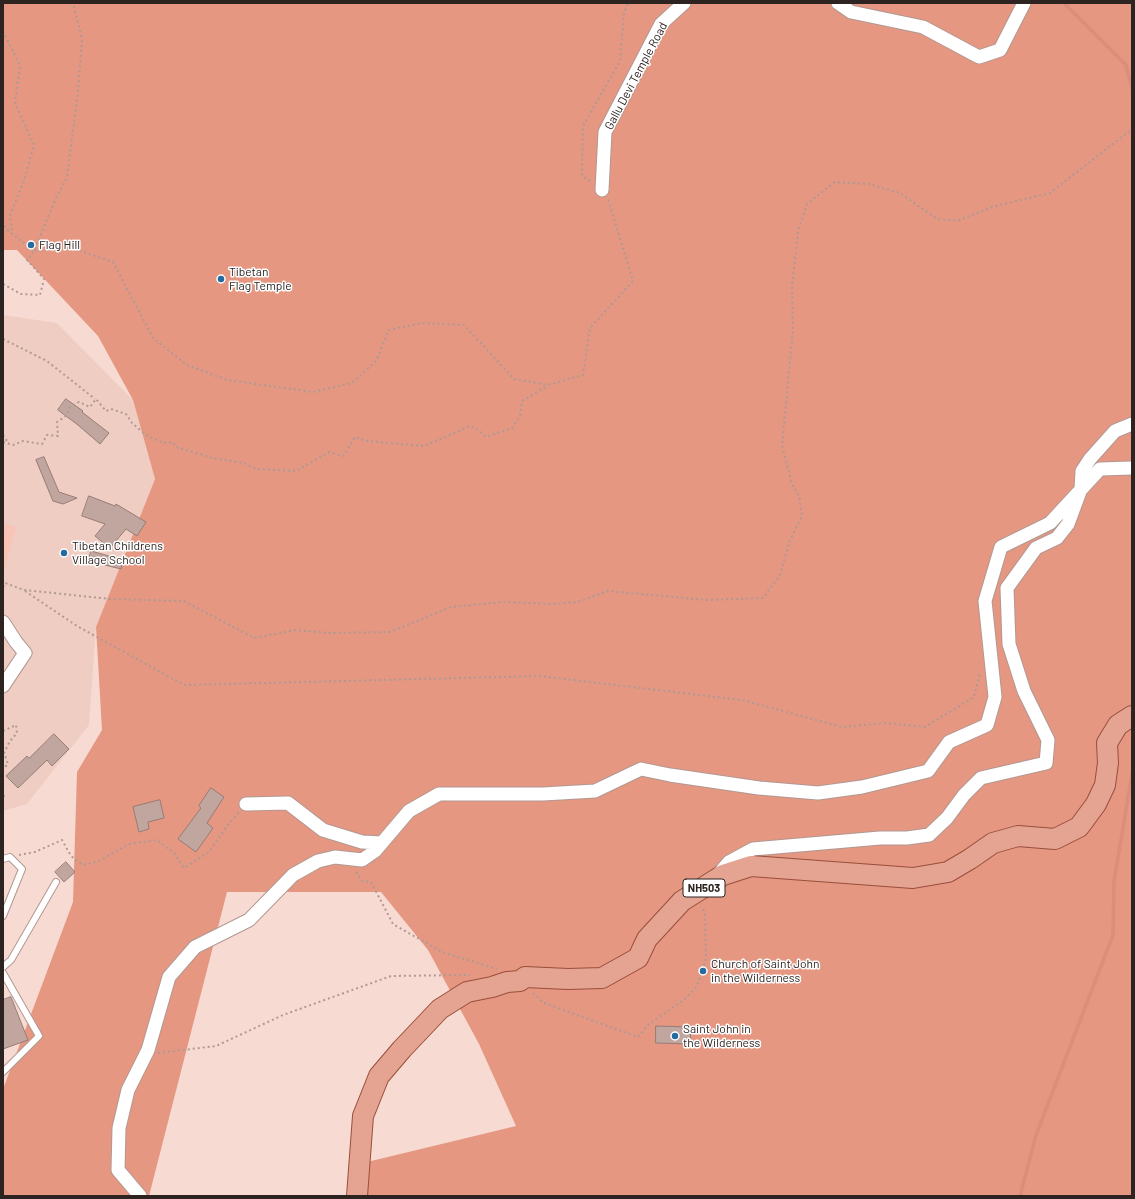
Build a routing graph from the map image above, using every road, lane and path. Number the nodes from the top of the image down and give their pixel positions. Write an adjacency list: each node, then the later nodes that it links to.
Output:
1 (73, 3): 11 (path)
2 (628, 3): 8 (path, Gallu Devi Temple Road)
3 (684, 3): 8 (street, Gallu Devi Temple Road)
4 (838, 3): 5 (street)
5 (1024, 3)
6 (3, 31): 10 (path)
7 (1132, 129): 23 (path)
8 (602, 190): 14 (path)
9 (3, 221): 10 (path)
10 (12, 234): 11 (path)
11 (34, 251): 12 (path); 14 (path)
12 (3, 284)
13 (3, 339): 15 (path)
14 (548, 385): 15 (path)
15 (96, 399): 19 (path)
16 (1132, 424): 21 (street)
17 (3, 435): 19 (path)
18 (3, 442): 19 (path)
19 (9, 444)
20 (1132, 468): 21 (street)
21 (1081, 489): 31 (street); 36 (street)
22 (3, 587): 23 (path)
23 (24, 590): 25 (path)
24 (3, 622): 26 (street)
25 (981, 667)
26 (3, 686)
27 (1132, 716): 36 (main road, NH503)
28 (3, 731): 29 (path)
29 (3, 768)
30 (246, 804): 31 (street); 32 (path)
31 (382, 843): 34 (street)
32 (10, 857): 33 (lane); 37 (lane)
33 (3, 859)
34 (362, 860): 39 (path); 43 (street)
35 (56, 882): 38 (lane)
36 (704, 888): 42 (main road, NH503); 42 (path)
37 (3, 916)
38 (3, 967)
39 (503, 970)
40 (3, 973): 44 (lane)
41 (473, 974): 43 (path)
42 (520, 981): 46 (main road, NH503)
43 (148, 1050): 45 (street)
44 (3, 1072)
45 (140, 1196)
46 (357, 1196)

